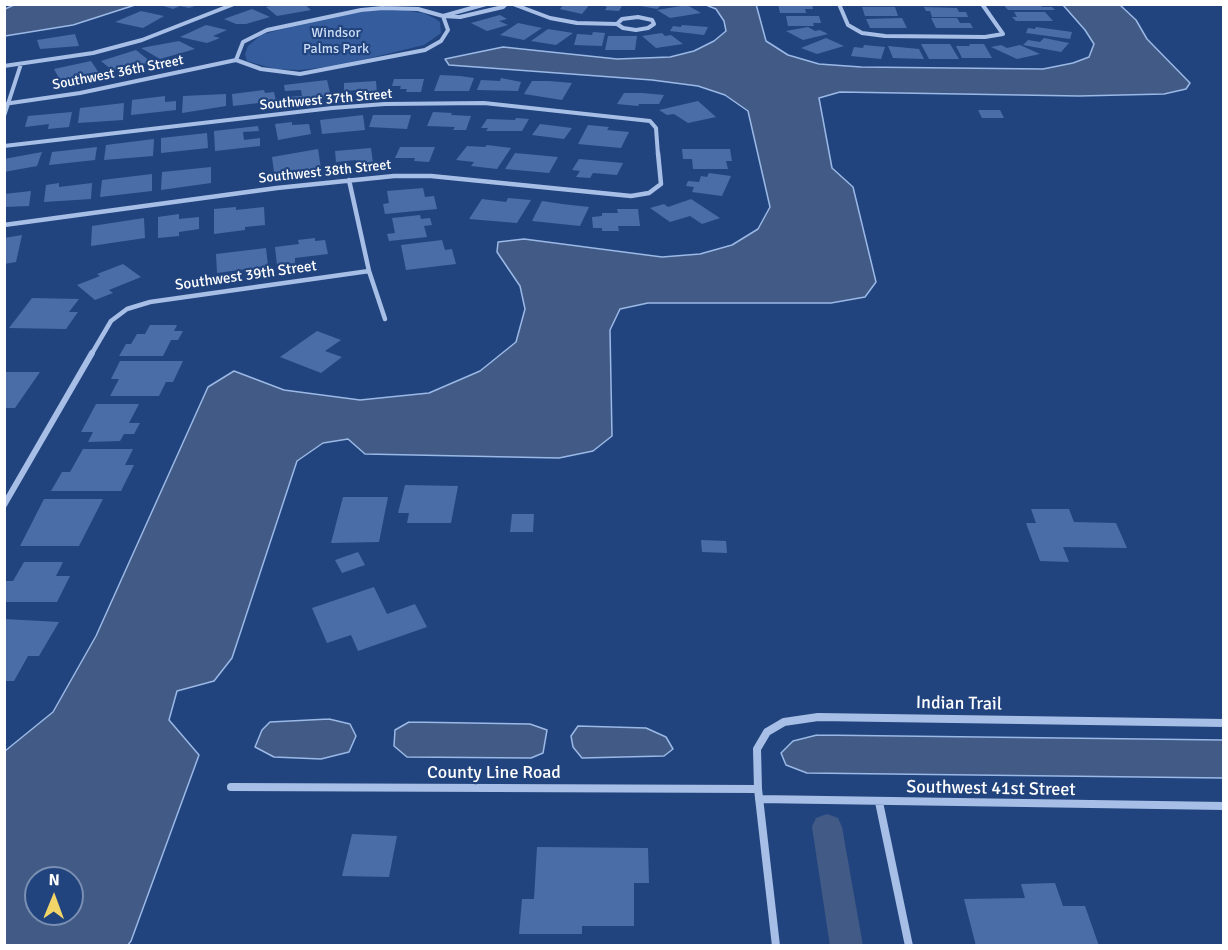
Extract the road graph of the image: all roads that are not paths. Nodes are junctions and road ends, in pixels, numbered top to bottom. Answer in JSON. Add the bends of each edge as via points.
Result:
{"nodes":[{"id":1,"x":234,"y":4,"type":"edge"},
{"id":2,"x":486,"y":4,"type":"edge"},
{"id":3,"x":506,"y":4,"type":"edge"},
{"id":4,"x":513,"y":4,"type":"edge"},
{"id":5,"x":839,"y":4,"type":"edge"},
{"id":6,"x":982,"y":4,"type":"edge"},
{"id":7,"x":443,"y":16,"type":"junction"},
{"id":8,"x":617,"y":24,"type":"junction"},
{"id":9,"x":236,"y":60,"type":"junction"},
{"id":10,"x":21,"y":64,"type":"junction"},
{"id":11,"x":4,"y":66,"type":"edge"},
{"id":12,"x":6,"y":104,"type":"edge"},
{"id":13,"x":4,"y":116,"type":"edge"},
{"id":14,"x":4,"y":146,"type":"edge"},
{"id":15,"x":349,"y":180,"type":"junction"},
{"id":16,"x":649,"y":193,"type":"joint"},
{"id":17,"x":4,"y":225,"type":"edge"},
{"id":18,"x":369,"y":270,"type":"junction"},
{"id":19,"x":385,"y":319,"type":"dead end"},
{"id":20,"x":4,"y":505,"type":"edge"},
{"id":21,"x":1224,"y":723,"type":"edge"},
{"id":22,"x":231,"y":787,"type":"dead end"},
{"id":23,"x":758,"y":789,"type":"junction"},
{"id":24,"x":759,"y":799,"type":"junction"},
{"id":25,"x":879,"y":802,"type":"junction"},
{"id":26,"x":1224,"y":806,"type":"edge"},
{"id":27,"x":776,"y":945,"type":"edge"},
{"id":28,"x":909,"y":945,"type":"edge"}],
"edges":[{"from":1,"to":10,"type":"street","via":[[142,40],[93,53]]},
{"from":2,"to":7,"type":"street"},
{"from":3,"to":7,"type":"street","via":[[460,16]]},
{"from":4,"to":8,"type":"street","via":[[549,18]]},
{"from":5,"to":6,"type":"street","via":[[848,25],[862,33],[985,37],[1003,34]]},
{"from":7,"to":9,"type":"street","via":[[418,9],[383,8],[314,20],[267,30],[243,42]]},
{"from":7,"to":9,"type":"street","via":[[448,30],[441,41],[425,50],[300,74],[261,69]]},
{"from":8,"to":8,"type":"street","via":[[636,30],[654,24],[648,18],[638,17],[622,18]]},
{"from":9,"to":12,"type":"street","name":"Southwest 36th Street","via":[[80,93]]},
{"from":10,"to":11,"type":"street"},
{"from":10,"to":12,"type":"street"},
{"from":12,"to":13,"type":"street"},
{"from":14,"to":16,"type":"street","name":"Southwest 37th Street","via":[[385,104],[484,103],[650,121],[656,128],[661,184]]},
{"from":15,"to":16,"type":"street","name":"Southwest 38th Street","via":[[431,176],[609,195]]},
{"from":15,"to":17,"type":"street","name":"Southwest 38th Street"},
{"from":15,"to":18,"type":"street"},
{"from":18,"to":19,"type":"street"},
{"from":18,"to":20,"type":"street","name":"Southwest 39th Street","via":[[150,302],[127,309],[111,321]]},
{"from":21,"to":23,"type":"street","name":"Indian Trail","via":[[818,717],[784,722],[767,732],[757,749]]},
{"from":22,"to":23,"type":"street","name":"County Line Road"},
{"from":23,"to":24,"type":"street","name":"Indian Trail"},
{"from":24,"to":25,"type":"street","name":"Southwest 41st Street"},
{"from":24,"to":27,"type":"street","name":"Indian Trail"},
{"from":25,"to":26,"type":"street","name":"Southwest 41st Street"},
{"from":25,"to":28,"type":"street"}]}
